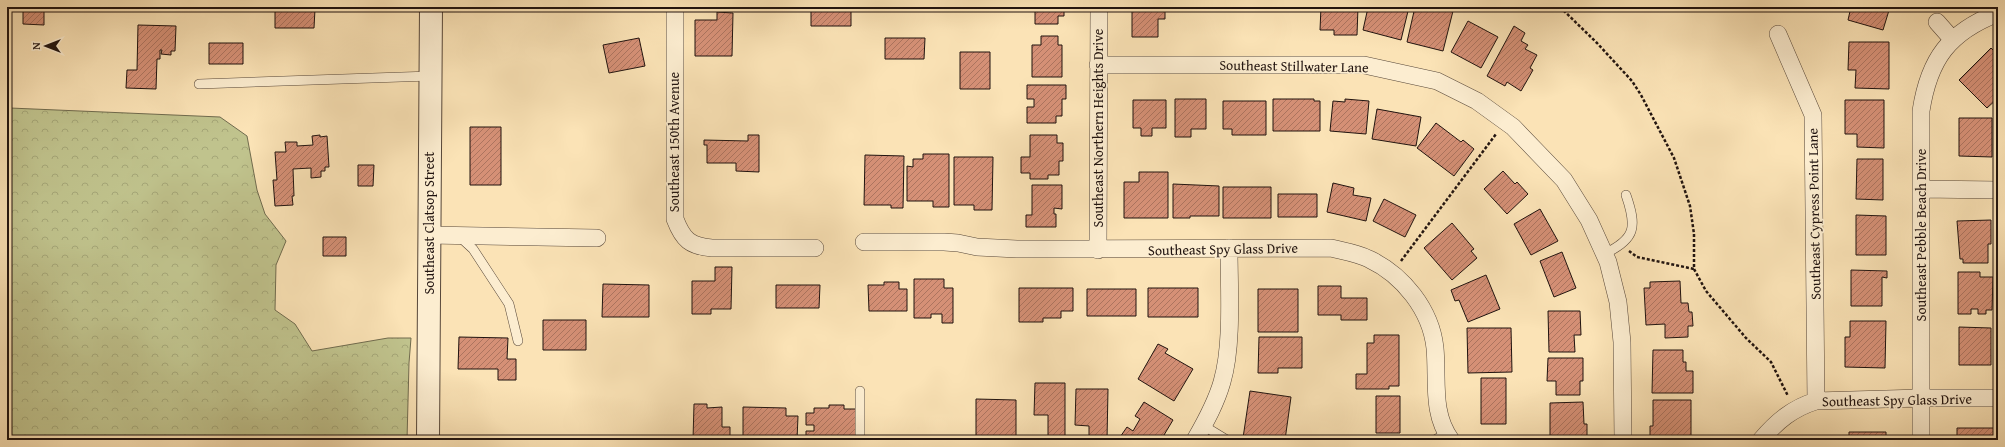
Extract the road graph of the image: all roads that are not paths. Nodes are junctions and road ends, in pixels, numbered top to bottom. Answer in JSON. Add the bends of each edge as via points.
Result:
{"nodes":[{"id":1,"x":431,"y":7,"type":"edge"},
{"id":2,"x":674,"y":7,"type":"edge"},
{"id":3,"x":1099,"y":7,"type":"edge"},
{"id":4,"x":1998,"y":13,"type":"edge"},
{"id":5,"x":1937,"y":22,"type":"dead end"},
{"id":6,"x":1778,"y":34,"type":"dead end"},
{"id":7,"x":1952,"y":38,"type":"junction"},
{"id":8,"x":1098,"y":65,"type":"junction"},
{"id":9,"x":431,"y":76,"type":"junction"},
{"id":10,"x":199,"y":84,"type":"dead end"},
{"id":11,"x":1921,"y":190,"type":"junction"},
{"id":12,"x":1998,"y":190,"type":"edge"},
{"id":13,"x":1626,"y":195,"type":"dead end"},
{"id":14,"x":429,"y":235,"type":"junction"},
{"id":15,"x":458,"y":235,"type":"junction"},
{"id":16,"x":597,"y":238,"type":"dead end"},
{"id":17,"x":864,"y":242,"type":"dead end"},
{"id":18,"x":815,"y":248,"type":"dead end"},
{"id":19,"x":1229,"y":248,"type":"junction"},
{"id":20,"x":1098,"y":250,"type":"junction"},
{"id":21,"x":1604,"y":254,"type":"junction"},
{"id":22,"x":518,"y":341,"type":"dead end"},
{"id":23,"x":860,"y":391,"type":"dead end"},
{"id":24,"x":1921,"y":398,"type":"junction"},
{"id":25,"x":1998,"y":398,"type":"edge"},
{"id":26,"x":1816,"y":401,"type":"junction"},
{"id":27,"x":1199,"y":433,"type":"edge"},
{"id":28,"x":1444,"y":438,"type":"edge"},
{"id":29,"x":428,"y":440,"type":"edge"},
{"id":30,"x":860,"y":440,"type":"edge"},
{"id":31,"x":1227,"y":440,"type":"edge"},
{"id":32,"x":1623,"y":440,"type":"edge"},
{"id":33,"x":1761,"y":440,"type":"edge"},
{"id":34,"x":1921,"y":440,"type":"edge"}],
"edges":[{"from":1,"to":9,"type":"street","name":"Southeast Clatsop Street"},
{"from":2,"to":18,"type":"street","name":"Southeast 150th Avenue","via":[[675,219],[681,235],[699,247]]},
{"from":3,"to":8,"type":"street","name":"Southeast Northern Heights Drive"},
{"from":4,"to":7,"type":"street","name":"Southeast Pebble Beach Drive","via":[[1968,26]]},
{"from":5,"to":7,"type":"street"},
{"from":6,"to":26,"type":"street","name":"Southeast Cypress Point Lane","via":[[1813,115]]},
{"from":7,"to":11,"type":"street","name":"Southeast Pebble Beach Drive","via":[[1934,65],[1924,88],[1921,111]]},
{"from":8,"to":20,"type":"street","name":"Southeast Northern Heights Drive"},
{"from":8,"to":21,"type":"street","name":"Southeast Stillwater Lane","via":[[1364,65],[1437,81],[1477,101],[1513,127],[1564,180],[1589,220]]},
{"from":9,"to":10,"type":"lane"},
{"from":9,"to":14,"type":"street","name":"Southeast Clatsop Street"},
{"from":11,"to":12,"type":"street"},
{"from":11,"to":24,"type":"street","name":"Southeast Pebble Beach Drive"},
{"from":13,"to":21,"type":"lane","via":[[1633,214],[1634,226],[1622,244]]},
{"from":14,"to":15,"type":"street"},
{"from":14,"to":29,"type":"street","name":"Southeast Clatsop Street"},
{"from":15,"to":16,"type":"street"},
{"from":15,"to":22,"type":"lane","via":[[473,249],[509,304]]},
{"from":17,"to":20,"type":"street","name":"Southeast Spy Glass Drive","via":[[944,242],[996,249]]},
{"from":19,"to":20,"type":"street","name":"Southeast Spy Glass Drive"},
{"from":19,"to":27,"type":"street","via":[[1229,319],[1223,381]]},
{"from":19,"to":28,"type":"street","name":"Southeast Spy Glass Drive","via":[[1330,248],[1368,258],[1392,273],[1415,297],[1432,331],[1437,410]]},
{"from":21,"to":32,"type":"street","name":"Southeast Stillwater Lane","via":[[1618,302],[1622,342]]},
{"from":23,"to":30,"type":"lane"},
{"from":24,"to":25,"type":"street","name":"Southeast Spy Glass Drive"},
{"from":24,"to":26,"type":"street","name":"Southeast Spy Glass Drive"},
{"from":24,"to":34,"type":"street","name":"Southeast Pebble Beach Drive"},
{"from":26,"to":33,"type":"street","name":"Southeast Spy Glass Drive","via":[[1795,409],[1771,428]]},
{"from":27,"to":31,"type":"lane"}]}
